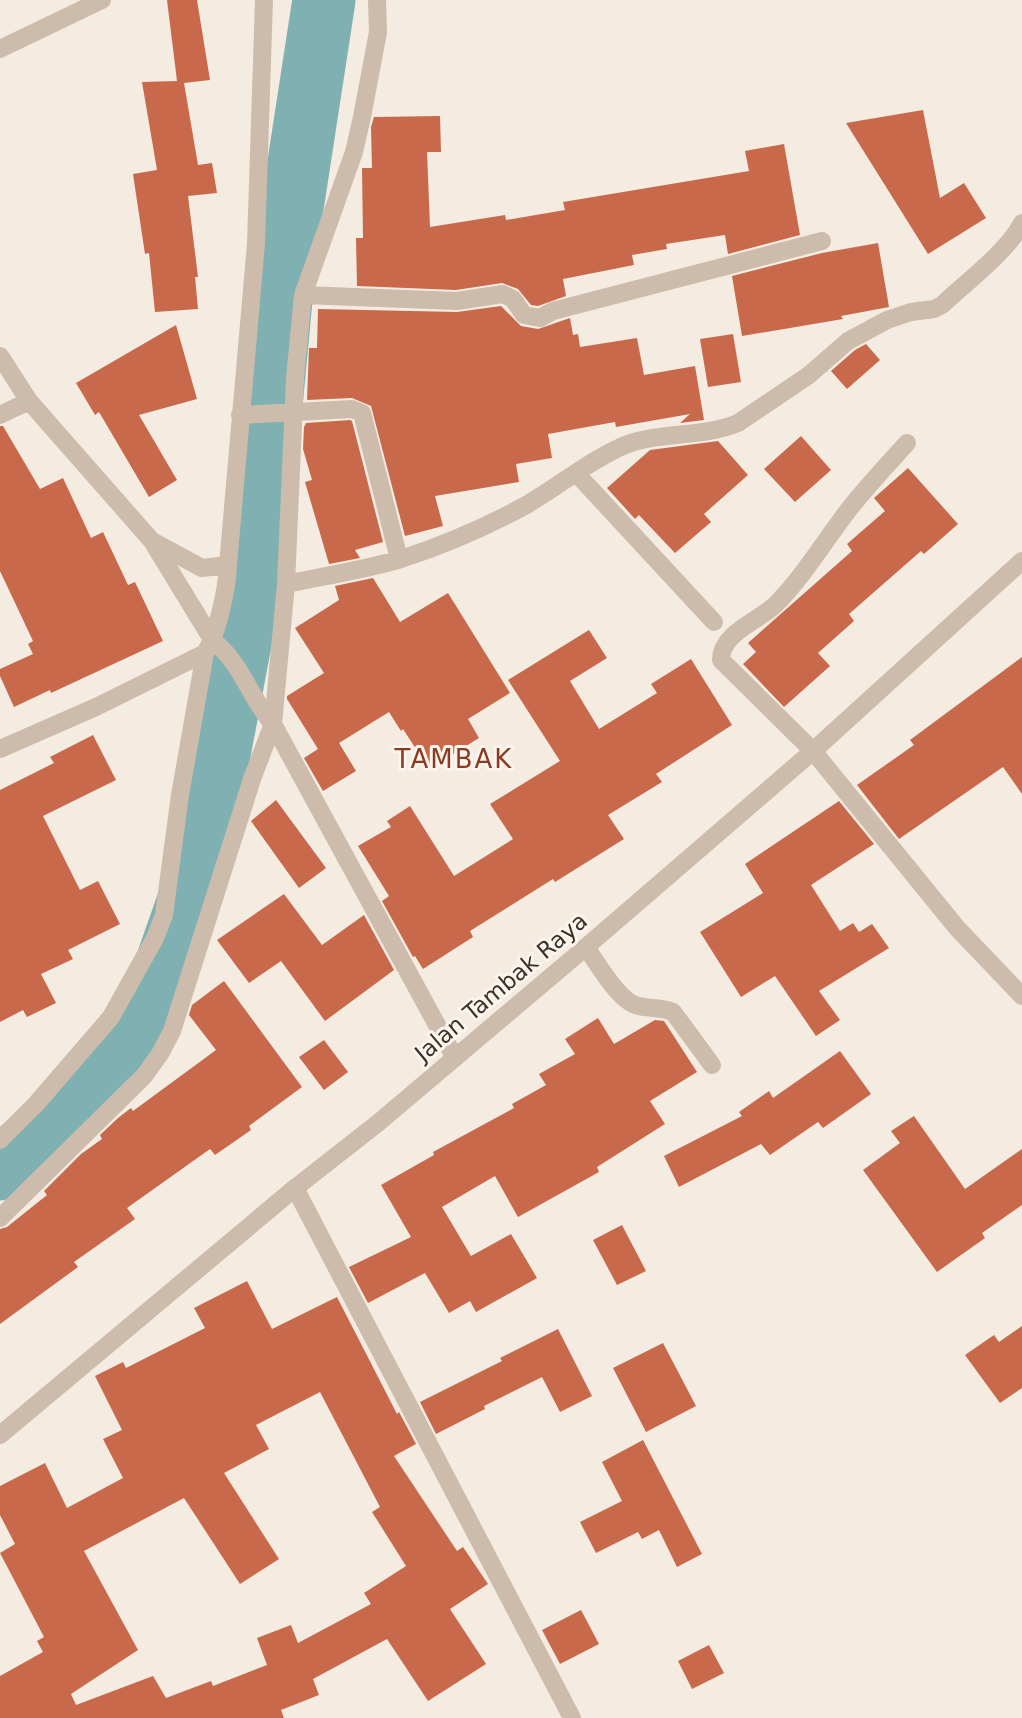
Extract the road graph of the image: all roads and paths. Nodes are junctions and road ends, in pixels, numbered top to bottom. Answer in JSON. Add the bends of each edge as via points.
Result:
{"nodes":[{"id":1,"x":102,"y":0,"type":"edge"},
{"id":2,"x":264,"y":0,"type":"edge"},
{"id":3,"x":377,"y":0,"type":"edge"},
{"id":4,"x":0,"y":49,"type":"edge"},
{"id":5,"x":1022,"y":223,"type":"edge"},
{"id":6,"x":822,"y":241,"type":"dead end"},
{"id":7,"x":303,"y":295,"type":"junction"},
{"id":8,"x":0,"y":356,"type":"edge"},
{"id":9,"x":29,"y":401,"type":"junction"},
{"id":10,"x":290,"y":412,"type":"junction"},
{"id":11,"x":0,"y":415,"type":"edge"},
{"id":12,"x":245,"y":415,"type":"junction"},
{"id":13,"x":907,"y":443,"type":"dead end"},
{"id":14,"x":576,"y":473,"type":"junction"},
{"id":15,"x":152,"y":541,"type":"junction"},
{"id":16,"x":399,"y":559,"type":"junction"},
{"id":17,"x":1022,"y":561,"type":"edge"},
{"id":18,"x":228,"y":565,"type":"junction"},
{"id":19,"x":286,"y":584,"type":"junction"},
{"id":20,"x":714,"y":622,"type":"dead end"},
{"id":21,"x":209,"y":647,"type":"junction"},
{"id":22,"x":268,"y":718,"type":"junction"},
{"id":23,"x":0,"y":749,"type":"edge"},
{"id":24,"x":813,"y":751,"type":"junction"},
{"id":25,"x":586,"y":947,"type":"junction"},
{"id":26,"x":1022,"y":996,"type":"edge"},
{"id":27,"x":455,"y":1058,"type":"junction"},
{"id":28,"x":712,"y":1065,"type":"dead end"},
{"id":29,"x":0,"y":1140,"type":"edge"},
{"id":30,"x":295,"y":1188,"type":"junction"},
{"id":31,"x":0,"y":1218,"type":"edge"},
{"id":32,"x":0,"y":1435,"type":"edge"},
{"id":33,"x":572,"y":1718,"type":"edge"}],
"edges":[{"from":1,"to":4,"type":"street"},
{"from":2,"to":12,"type":"street"},
{"from":3,"to":7,"type":"street","via":[[378,32],[354,152]]},
{"from":5,"to":14,"type":"street","via":[[942,305],[887,320],[848,341],[809,375],[738,424],[625,445]]},
{"from":6,"to":7,"type":"street","via":[[540,318],[524,315],[513,299],[503,294],[457,301]]},
{"from":7,"to":10,"type":"street"},
{"from":8,"to":9,"type":"street"},
{"from":9,"to":11,"type":"street"},
{"from":9,"to":15,"type":"street"},
{"from":10,"to":12,"type":"street"},
{"from":10,"to":16,"type":"street","via":[[352,409],[362,413]]},
{"from":10,"to":19,"type":"street"},
{"from":12,"to":18,"type":"street"},
{"from":13,"to":24,"type":"street","via":[[850,508],[800,577],[773,607],[726,641],[721,651],[721,660]]},
{"from":14,"to":16,"type":"street","via":[[515,510]]},
{"from":14,"to":20,"type":"street"},
{"from":15,"to":18,"type":"street","via":[[202,568]]},
{"from":15,"to":21,"type":"street"},
{"from":16,"to":19,"type":"street"},
{"from":17,"to":24,"type":"street","name":"Jalan Tambak Raya"},
{"from":18,"to":21,"type":"street","via":[[227,589]]},
{"from":19,"to":22,"type":"street"},
{"from":21,"to":22,"type":"street","via":[[228,652]]},
{"from":21,"to":23,"type":"street","via":[[96,707]]},
{"from":21,"to":29,"type":"street","via":[[180,795],[164,915],[155,938],[111,1017]]},
{"from":22,"to":27,"type":"street"},
{"from":22,"to":31,"type":"street","via":[[173,1031],[144,1076]]},
{"from":24,"to":25,"type":"street","name":"Jalan Tambak Raya"},
{"from":24,"to":26,"type":"street","via":[[957,928]]},
{"from":25,"to":27,"type":"street","name":"Jalan Tambak Raya"},
{"from":25,"to":28,"type":"street","via":[[631,1003],[673,1012]]},
{"from":27,"to":30,"type":"street","name":"Jalan Tambak Raya"},
{"from":30,"to":32,"type":"street","name":"Jalan Tambak Raya"},
{"from":30,"to":33,"type":"street"}]}
